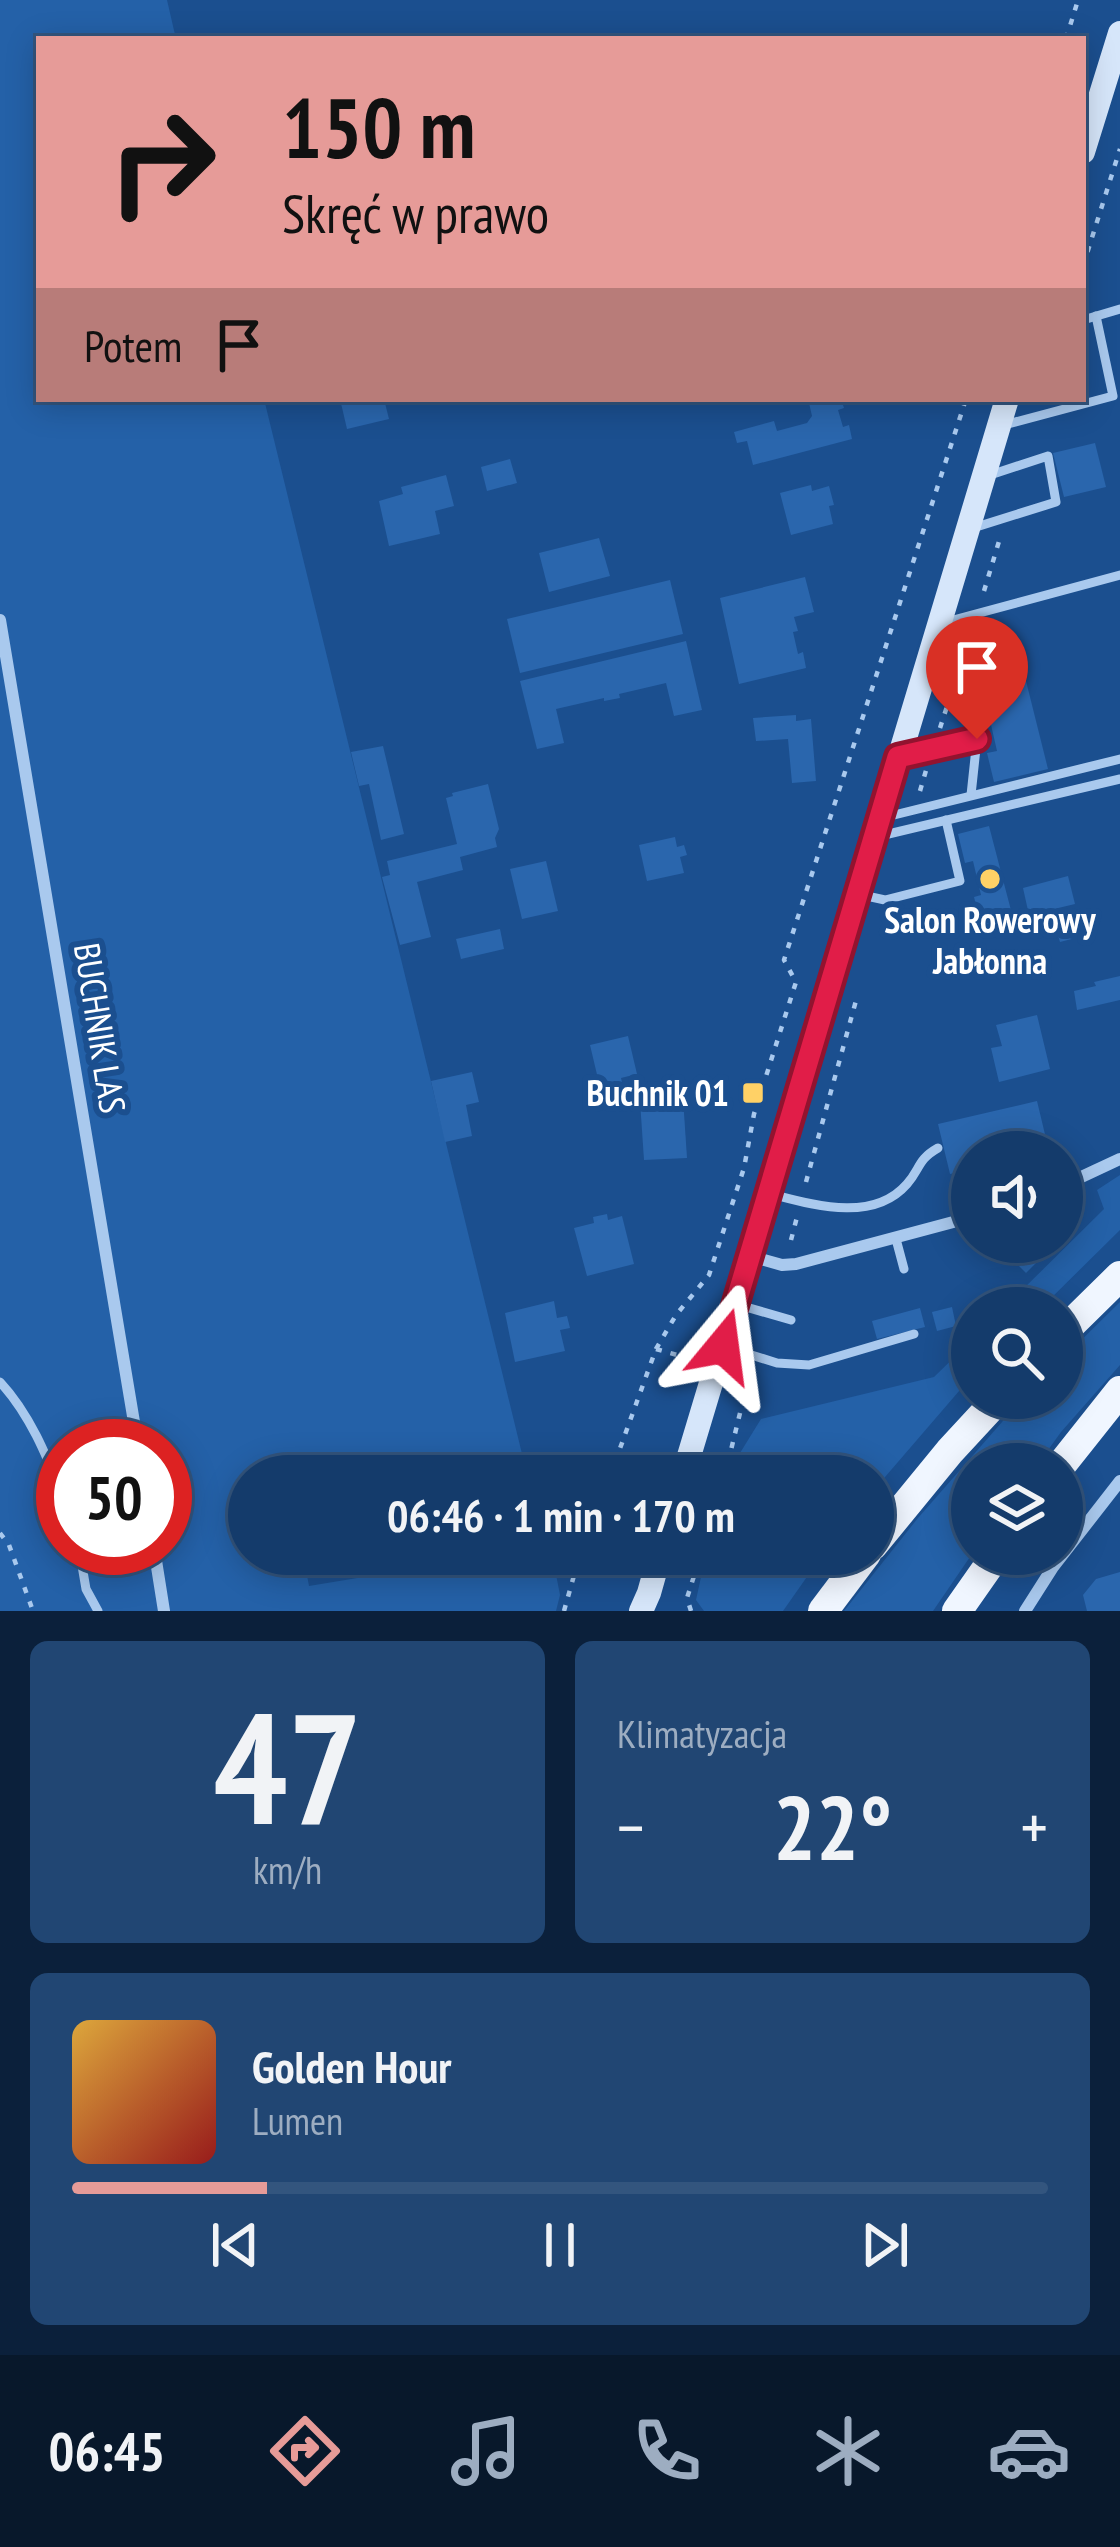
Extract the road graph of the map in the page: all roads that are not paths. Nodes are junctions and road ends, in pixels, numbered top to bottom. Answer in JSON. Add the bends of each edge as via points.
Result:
{"nodes":[{"id":1,"x":1120,"y":33,"type":"edge"},
{"id":2,"x":1086,"y":142,"type":"edge"},
{"id":3,"x":1120,"y":310,"type":"edge"},
{"id":4,"x":1096,"y":316,"type":"junction"},
{"id":5,"x":1086,"y":319,"type":"edge"},
{"id":6,"x":1006,"y":402,"type":"edge"},
{"id":7,"x":999,"y":427,"type":"junction"},
{"id":8,"x":983,"y":478,"type":"junction"},
{"id":9,"x":968,"y":530,"type":"junction"},
{"id":10,"x":1120,"y":575,"type":"edge"},
{"id":11,"x":0,"y":620,"type":"edge"},
{"id":12,"x":940,"y":624,"type":"junction"},
{"id":13,"x":983,"y":682,"type":"dead end"},
{"id":14,"x":977,"y":739,"type":"junction"},
{"id":15,"x":898,"y":757,"type":"junction"},
{"id":16,"x":1120,"y":759,"type":"edge"},
{"id":17,"x":1120,"y":779,"type":"edge"},
{"id":18,"x":971,"y":795,"type":"junction"},
{"id":19,"x":946,"y":820,"type":"junction"},
{"id":20,"x":878,"y":828,"type":"junction"},
{"id":21,"x":857,"y":894,"type":"junction"},
{"id":22,"x":938,"y":1148,"type":"dead end"},
{"id":23,"x":1120,"y":1159,"type":"edge"},
{"id":24,"x":1083,"y":1176,"type":"edge"},
{"id":25,"x":768,"y":1193,"type":"junction"},
{"id":26,"x":951,"y":1223,"type":"edge"},
{"id":27,"x":896,"y":1239,"type":"junction"},
{"id":28,"x":750,"y":1256,"type":"junction"},
{"id":29,"x":904,"y":1269,"type":"dead end"},
{"id":30,"x":1120,"y":1276,"type":"edge"},
{"id":31,"x":735,"y":1304,"type":"junction"},
{"id":32,"x":1083,"y":1312,"type":"edge"},
{"id":33,"x":791,"y":1320,"type":"dead end"},
{"id":34,"x":914,"y":1334,"type":"dead end"},
{"id":35,"x":723,"y":1346,"type":"junction"},
{"id":36,"x":0,"y":1382,"type":"edge"},
{"id":37,"x":1120,"y":1391,"type":"edge"},
{"id":38,"x":133,"y":1419,"type":"edge"},
{"id":39,"x":980,"y":1419,"type":"edge"},
{"id":40,"x":36,"y":1437,"type":"edge"},
{"id":41,"x":1079,"y":1443,"type":"edge"},
{"id":42,"x":689,"y":1455,"type":"edge"},
{"id":43,"x":1120,"y":1481,"type":"edge"},
{"id":44,"x":894,"y":1519,"type":"edge"},
{"id":45,"x":84,"y":1575,"type":"edge"},
{"id":46,"x":158,"y":1575,"type":"edge"},
{"id":47,"x":655,"y":1575,"type":"edge"},
{"id":48,"x":850,"y":1575,"type":"edge"},
{"id":49,"x":982,"y":1575,"type":"edge"},
{"id":50,"x":646,"y":1605,"type":"edge"},
{"id":51,"x":98,"y":1611,"type":"edge"},
{"id":52,"x":164,"y":1611,"type":"edge"},
{"id":53,"x":823,"y":1611,"type":"edge"},
{"id":54,"x":957,"y":1611,"type":"edge"},
{"id":55,"x":1024,"y":1611,"type":"edge"}],
"edges":[{"from":1,"to":2,"type":"main road"},
{"from":3,"to":4,"type":"lane"},
{"from":4,"to":5,"type":"lane"},
{"from":4,"to":7,"type":"lane","via":[[1113,396]]},
{"from":6,"to":7,"type":"main road"},
{"from":7,"to":8,"type":"main road"},
{"from":8,"to":9,"type":"main road"},
{"from":8,"to":9,"type":"lane","via":[[1048,456],[1056,502]]},
{"from":9,"to":12,"type":"main road"},
{"from":10,"to":12,"type":"lane"},
{"from":11,"to":38,"type":"street","name":"BUCHNIK LAS"},
{"from":12,"to":15,"type":"main road"},
{"from":13,"to":14,"type":"lane"},
{"from":14,"to":15,"type":"lane"},
{"from":14,"to":18,"type":"lane"},
{"from":15,"to":20,"type":"main road"},
{"from":16,"to":18,"type":"lane"},
{"from":17,"to":19,"type":"lane"},
{"from":18,"to":20,"type":"lane"},
{"from":19,"to":20,"type":"lane"},
{"from":19,"to":21,"type":"lane","via":[[960,881],[885,901]]},
{"from":20,"to":21,"type":"main road"},
{"from":21,"to":25,"type":"main road"},
{"from":22,"to":25,"type":"lane","via":[[879,1202],[833,1209]]},
{"from":23,"to":24,"type":"street"},
{"from":25,"to":28,"type":"main road"},
{"from":26,"to":27,"type":"street"},
{"from":27,"to":28,"type":"street","via":[[796,1264]]},
{"from":27,"to":29,"type":"lane"},
{"from":28,"to":31,"type":"main road"},
{"from":30,"to":32,"type":"main road"},
{"from":31,"to":33,"type":"lane"},
{"from":31,"to":35,"type":"main road"},
{"from":34,"to":35,"type":"lane","via":[[809,1365]]},
{"from":35,"to":42,"type":"main road"},
{"from":36,"to":40,"type":"lane"},
{"from":37,"to":41,"type":"main road"},
{"from":39,"to":44,"type":"main road"},
{"from":43,"to":55,"type":"street"},
{"from":45,"to":51,"type":"lane"},
{"from":46,"to":52,"type":"street"},
{"from":47,"to":50,"type":"main road"},
{"from":48,"to":53,"type":"main road"},
{"from":49,"to":54,"type":"main road"}]}
